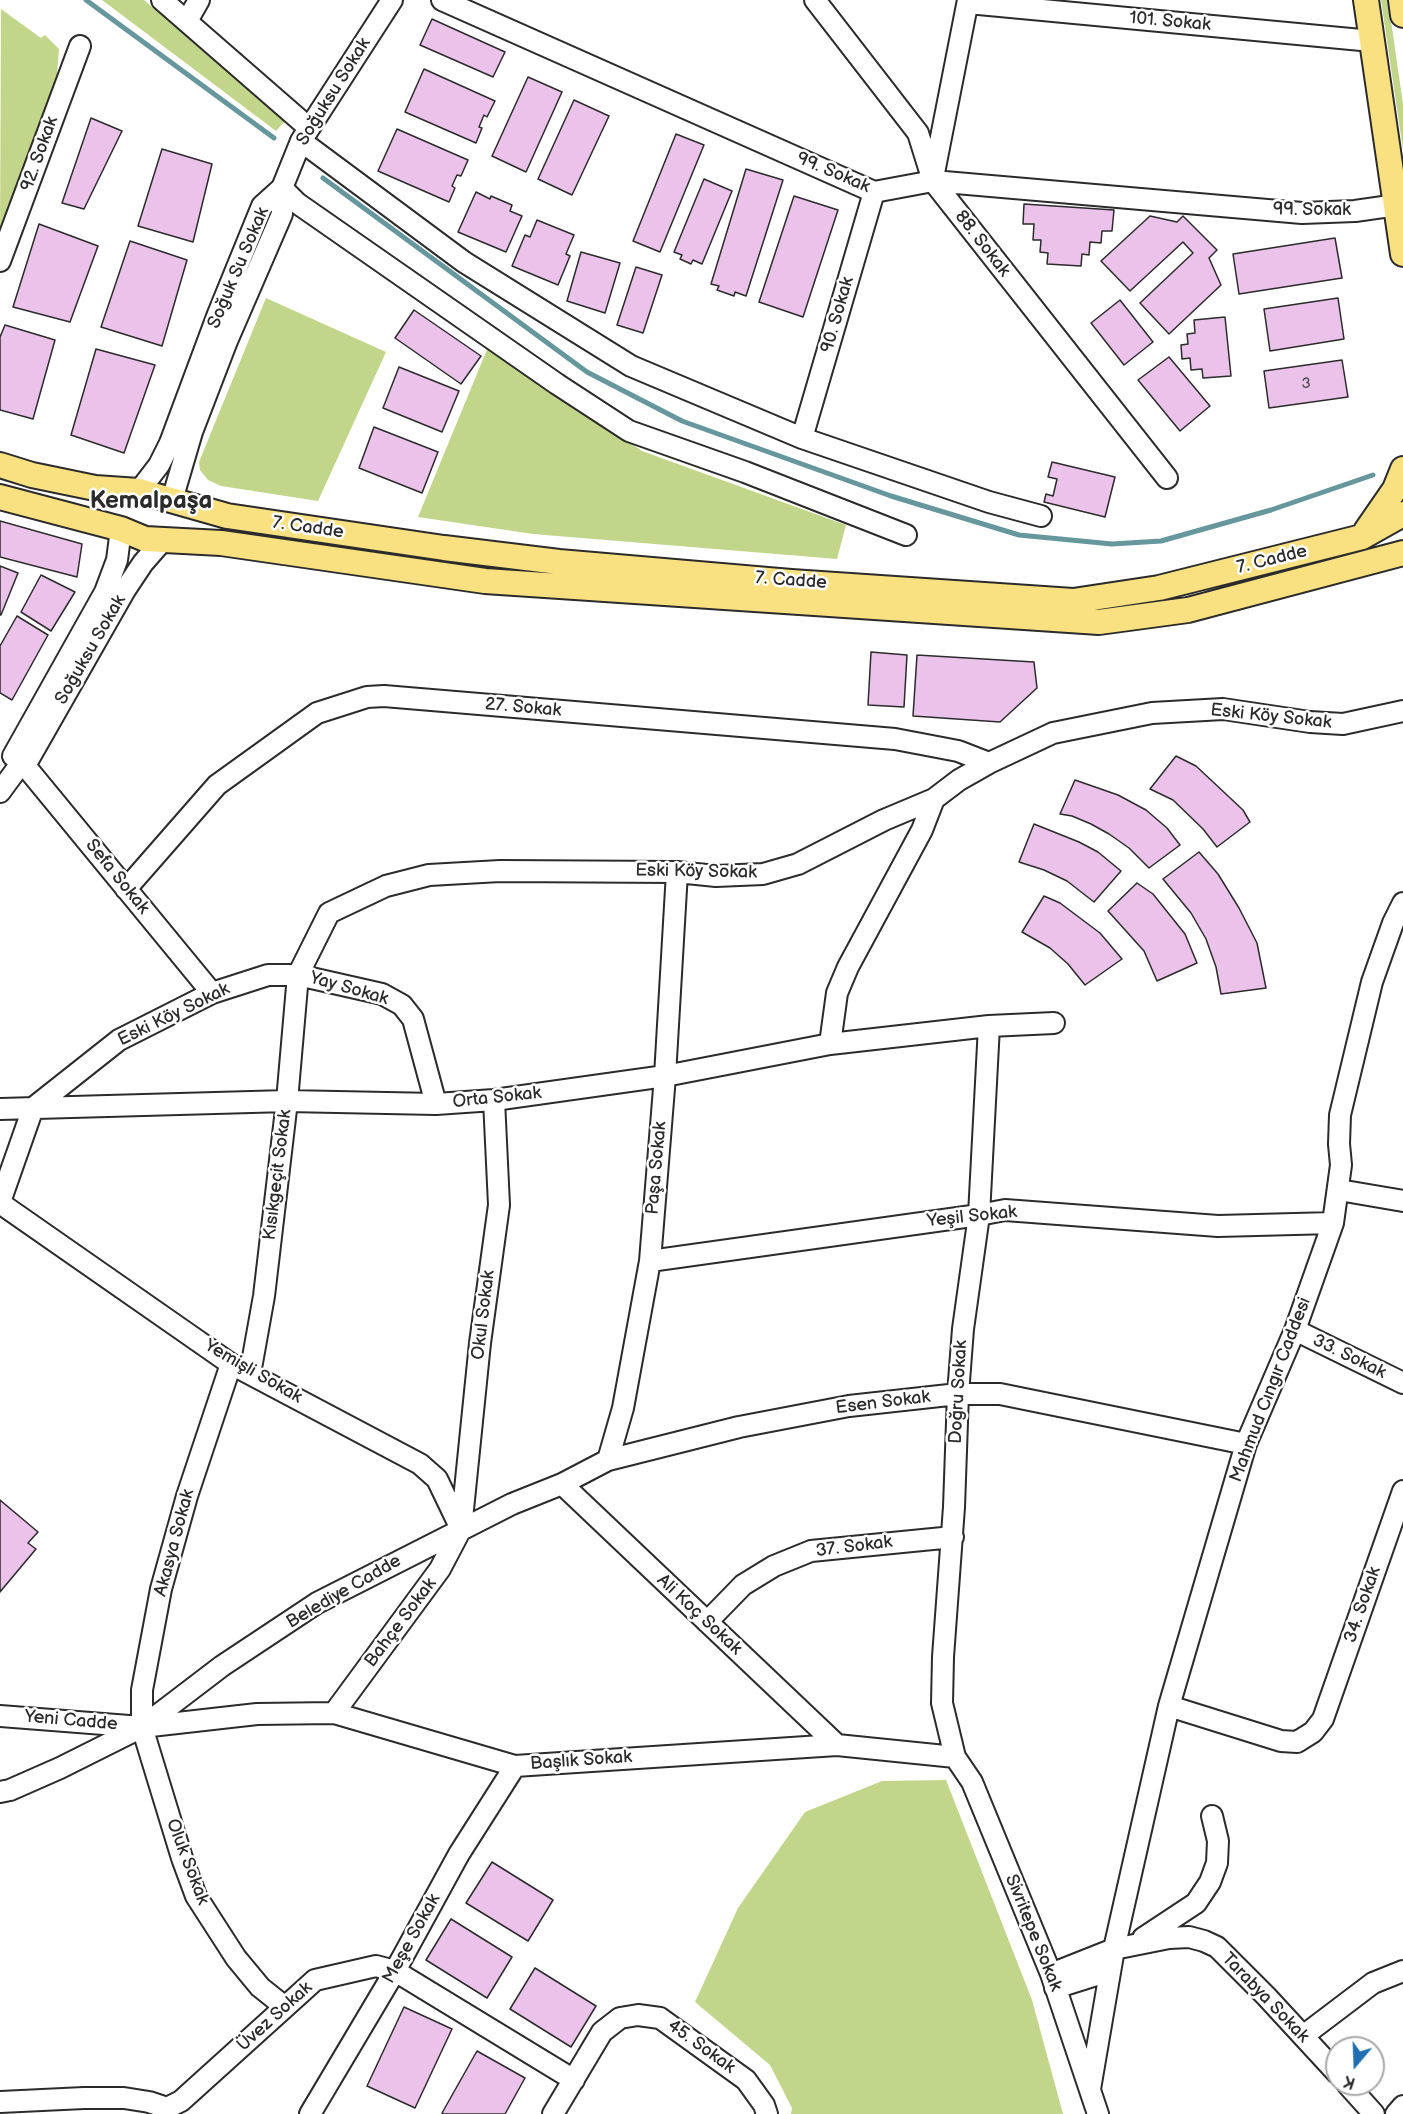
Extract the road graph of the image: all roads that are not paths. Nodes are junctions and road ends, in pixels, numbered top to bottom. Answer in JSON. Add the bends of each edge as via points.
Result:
{"nodes":[{"id":1,"x":162,"y":0,"type":"edge"},
{"id":2,"x":199,"y":0,"type":"edge"},
{"id":3,"x":392,"y":0,"type":"edge"},
{"id":4,"x":442,"y":0,"type":"edge"},
{"id":5,"x":815,"y":0,"type":"edge"},
{"id":6,"x":1366,"y":0,"type":"edge"},
{"id":7,"x":1401,"y":0,"type":"edge"},
{"id":8,"x":968,"y":1,"type":"edge"},
{"id":9,"x":1403,"y":15,"type":"edge"},
{"id":10,"x":188,"y":21,"type":"junction"},
{"id":11,"x":1372,"y":41,"type":"junction"},
{"id":12,"x":80,"y":46,"type":"dead end"},
{"id":13,"x":305,"y":134,"type":"junction"},
{"id":14,"x":933,"y":181,"type":"junction"},
{"id":15,"x":282,"y":188,"type":"junction"},
{"id":16,"x":874,"y":192,"type":"junction"},
{"id":17,"x":1398,"y":206,"type":"junction"},
{"id":18,"x":1403,"y":254,"type":"edge"},
{"id":19,"x":0,"y":261,"type":"edge"},
{"id":20,"x":802,"y":438,"type":"junction"},
{"id":21,"x":0,"y":465,"type":"edge"},
{"id":22,"x":1403,"y":469,"type":"edge"},
{"id":23,"x":1167,"y":478,"type":"dead end"},
{"id":24,"x":140,"y":491,"type":"junction"},
{"id":25,"x":0,"y":497,"type":"edge"},
{"id":26,"x":172,"y":500,"type":"junction"},
{"id":27,"x":1403,"y":514,"type":"edge"},
{"id":28,"x":1041,"y":516,"type":"dead end"},
{"id":29,"x":121,"y":529,"type":"junction"},
{"id":30,"x":906,"y":535,"type":"dead end"},
{"id":31,"x":1362,"y":537,"type":"junction"},
{"id":32,"x":164,"y":540,"type":"junction"},
{"id":33,"x":1403,"y":553,"type":"edge"},
{"id":34,"x":1403,"y":711,"type":"edge"},
{"id":35,"x":22,"y":762,"type":"junction"},
{"id":36,"x":989,"y":763,"type":"junction"},
{"id":37,"x":0,"y":792,"type":"edge"},
{"id":38,"x":934,"y":799,"type":"junction"},
{"id":39,"x":677,"y":872,"type":"junction"},
{"id":40,"x":126,"y":889,"type":"junction"},
{"id":41,"x":1403,"y":903,"type":"edge"},
{"id":42,"x":298,"y":975,"type":"junction"},
{"id":43,"x":212,"y":993,"type":"junction"},
{"id":44,"x":1054,"y":1023,"type":"dead end"},
{"id":45,"x":989,"y":1026,"type":"junction"},
{"id":46,"x":830,"y":1044,"type":"junction"},
{"id":47,"x":665,"y":1076,"type":"junction"},
{"id":48,"x":494,"y":1100,"type":"junction"},
{"id":49,"x":287,"y":1101,"type":"junction"},
{"id":50,"x":436,"y":1104,"type":"junction"},
{"id":51,"x":33,"y":1108,"type":"junction"},
{"id":52,"x":0,"y":1109,"type":"edge"},
{"id":53,"x":1339,"y":1191,"type":"junction"},
{"id":54,"x":1403,"y":1201,"type":"edge"},
{"id":55,"x":0,"y":1203,"type":"edge"},
{"id":56,"x":979,"y":1215,"type":"junction"},
{"id":57,"x":1333,"y":1223,"type":"junction"},
{"id":58,"x":650,"y":1261,"type":"junction"},
{"id":59,"x":1295,"y":1330,"type":"junction"},
{"id":60,"x":231,"y":1364,"type":"junction"},
{"id":61,"x":250,"y":1374,"type":"junction"},
{"id":62,"x":1403,"y":1383,"type":"edge"},
{"id":63,"x":958,"y":1394,"type":"junction"},
{"id":64,"x":1246,"y":1444,"type":"junction"},
{"id":65,"x":608,"y":1460,"type":"junction"},
{"id":66,"x":562,"y":1484,"type":"junction"},
{"id":67,"x":1403,"y":1491,"type":"edge"},
{"id":68,"x":461,"y":1529,"type":"junction"},
{"id":69,"x":953,"y":1537,"type":"junction"},
{"id":70,"x":707,"y":1622,"type":"junction"},
{"id":71,"x":1169,"y":1706,"type":"junction"},
{"id":72,"x":334,"y":1713,"type":"junction"},
{"id":73,"x":0,"y":1716,"type":"edge"},
{"id":74,"x":142,"y":1727,"type":"junction"},
{"id":75,"x":837,"y":1745,"type":"junction"},
{"id":76,"x":955,"y":1757,"type":"junction"},
{"id":77,"x":515,"y":1766,"type":"junction"},
{"id":78,"x":0,"y":1792,"type":"edge"},
{"id":79,"x":1212,"y":1816,"type":"dead end"},
{"id":80,"x":1122,"y":1947,"type":"junction"},
{"id":81,"x":395,"y":1971,"type":"junction"},
{"id":82,"x":1109,"y":1971,"type":"junction"},
{"id":83,"x":1403,"y":1971,"type":"edge"},
{"id":84,"x":1053,"y":1981,"type":"junction"},
{"id":85,"x":285,"y":2007,"type":"junction"},
{"id":86,"x":1303,"y":2036,"type":"junction"},
{"id":87,"x":1325,"y":2060,"type":"edge"},
{"id":88,"x":574,"y":2080,"type":"junction"},
{"id":89,"x":1090,"y":2089,"type":"junction"},
{"id":90,"x":1358,"y":2096,"type":"edge"},
{"id":91,"x":0,"y":2102,"type":"edge"},
{"id":92,"x":1403,"y":2106,"type":"edge"},
{"id":93,"x":310,"y":2114,"type":"edge"},
{"id":94,"x":553,"y":2114,"type":"edge"},
{"id":95,"x":766,"y":2114,"type":"edge"},
{"id":96,"x":1098,"y":2114,"type":"edge"},
{"id":97,"x":1374,"y":2114,"type":"edge"},
{"id":98,"x":1396,"y":2114,"type":"edge"}],
"edges":[{"from":1,"to":10,"type":"street"},
{"from":2,"to":10,"type":"street"},
{"from":3,"to":13,"type":"street","name":"Soğuksu Sokak"},
{"from":4,"to":16,"type":"street","name":"99. Sokak"},
{"from":5,"to":14,"type":"street","name":"88. Sokak","via":[[918,132]]},
{"from":6,"to":11,"type":"main road"},
{"from":7,"to":9,"type":"main road"},
{"from":8,"to":11,"type":"street","name":"101. Sokak"},
{"from":8,"to":14,"type":"street"},
{"from":10,"to":13,"type":"street"},
{"from":11,"to":17,"type":"main road"},
{"from":12,"to":19,"type":"street","name":"92. Sokak"},
{"from":13,"to":15,"type":"street","name":"Soğuksu Sokak"},
{"from":13,"to":20,"type":"street","via":[[465,262],[631,366]]},
{"from":14,"to":16,"type":"street","name":"99. Sokak"},
{"from":14,"to":17,"type":"street","name":"99. Sokak","via":[[1302,213]]},
{"from":14,"to":23,"type":"street","name":"88. Sokak"},
{"from":15,"to":24,"type":"street","name":"Soğuk Su Sokak","via":[[262,206],[170,443]]},
{"from":15,"to":26,"type":"street","name":"Soğuk Su Sokak","via":[[282,214],[192,432]]},
{"from":15,"to":30,"type":"street","via":[[297,203],[629,431]]},
{"from":16,"to":20,"type":"street","name":"90. Sokak"},
{"from":17,"to":18,"type":"main road"},
{"from":20,"to":28,"type":"street"},
{"from":21,"to":24,"type":"main road","via":[[95,488]]},
{"from":22,"to":31,"type":"main road","via":[[1395,489]]},
{"from":24,"to":26,"type":"main road"},
{"from":24,"to":29,"type":"main road","via":[[131,501]]},
{"from":25,"to":29,"type":"main road"},
{"from":26,"to":31,"type":"main road","name":"7. Cadde","via":[[226,516],[559,562],[1073,601],[1159,588]]},
{"from":26,"to":32,"type":"main road"},
{"from":27,"to":31,"type":"main road","name":"7. Cadde"},
{"from":29,"to":32,"type":"main road","via":[[145,539]]},
{"from":29,"to":35,"type":"street","name":"Soğuksu Sokak","via":[[117,560],[105,592],[13,756]]},
{"from":32,"to":33,"type":"main road","name":"7. Cadde","via":[[221,543],[485,580],[1099,622],[1188,610]]},
{"from":32,"to":35,"type":"street","name":"Soğuksu Sokak","via":[[125,590],[27,762]]},
{"from":34,"to":36,"type":"street","name":"Eski Köy Sokak","via":[[1343,724],[1223,709],[1152,713],[1053,733]]},
{"from":35,"to":37,"type":"street","name":"Soğuksu Sokak"},
{"from":35,"to":40,"type":"street","name":"Sefa Sokak"},
{"from":36,"to":38,"type":"street","name":"Eski Köy Sokak"},
{"from":36,"to":40,"type":"street","name":"27. Sokak","via":[[958,751],[895,739],[384,696],[367,698],[316,713],[217,785]]},
{"from":38,"to":39,"type":"street","name":"Eski Köy Sokak","via":[[798,864],[763,874],[716,876]]},
{"from":38,"to":46,"type":"street","via":[[922,830],[848,967],[837,993]]},
{"from":39,"to":42,"type":"street","name":"Eski Köy Sokak","via":[[500,871],[429,875],[386,886],[329,914]]},
{"from":39,"to":47,"type":"street","name":"Paşa Sokak"},
{"from":40,"to":43,"type":"street","name":"Sefa Sokak"},
{"from":41,"to":53,"type":"street","name":"Mahmud Cıngır Caddesi","via":[[1372,982],[1344,1092]]},
{"from":42,"to":43,"type":"street","name":"Eski Köy Sokak","via":[[268,975]]},
{"from":42,"to":49,"type":"street","name":"Kısıkgeçit Sokak"},
{"from":42,"to":50,"type":"street","name":"Yay Sokak","via":[[382,994],[402,1005],[413,1019]]},
{"from":43,"to":51,"type":"street","name":"Eski Köy Sokak","via":[[119,1040]]},
{"from":44,"to":45,"type":"street","name":"Orta Sokak"},
{"from":45,"to":46,"type":"street","name":"Orta Sokak"},
{"from":45,"to":56,"type":"street","name":"Doğru Sokak"},
{"from":46,"to":47,"type":"street","name":"Orta Sokak"},
{"from":47,"to":48,"type":"street","name":"Orta Sokak"},
{"from":47,"to":58,"type":"street","name":"Paşa Sokak"},
{"from":48,"to":50,"type":"street","name":"Orta Sokak"},
{"from":48,"to":68,"type":"street","name":"Okul Sokak","via":[[499,1205]]},
{"from":49,"to":50,"type":"street","name":"Orta Sokak"},
{"from":49,"to":51,"type":"street","name":"Orta Sokak"},
{"from":49,"to":61,"type":"street","name":"Kısıkgeçit Sokak","via":[[264,1296]]},
{"from":51,"to":52,"type":"street","name":"Orta Sokak"},
{"from":51,"to":55,"type":"street"},
{"from":53,"to":54,"type":"street"},
{"from":53,"to":57,"type":"street","name":"Mahmud Cıngır Caddesi"},
{"from":55,"to":60,"type":"street","name":"Yemişli Sokak"},
{"from":56,"to":57,"type":"street","name":"Yeşil Sokak","via":[[1005,1210],[1218,1227]]},
{"from":56,"to":58,"type":"street","name":"Yeşil Sokak"},
{"from":56,"to":63,"type":"street","name":"Doğru Sokak"},
{"from":57,"to":59,"type":"street","name":"Mahmud Cıngır Caddesi"},
{"from":58,"to":65,"type":"street","name":"Paşa Sokak","via":[[623,1408]]},
{"from":59,"to":62,"type":"street","name":"33. Sokak"},
{"from":59,"to":64,"type":"street","name":"Mahmud Cıngır Caddesi"},
{"from":60,"to":61,"type":"street","name":"Yemişli Sokak"},
{"from":60,"to":74,"type":"street","name":"Akasya Sokak","via":[[161,1589],[142,1690]]},
{"from":61,"to":68,"type":"street","name":"Yemişli Sokak","via":[[420,1464],[437,1479]]},
{"from":63,"to":64,"type":"street","name":"Esen Sokak","via":[[1000,1394]]},
{"from":63,"to":65,"type":"street","name":"Esen Sokak","via":[[849,1406]]},
{"from":63,"to":69,"type":"street","name":"Doğru Sokak"},
{"from":64,"to":71,"type":"street","name":"Mahmud Cıngır Caddesi"},
{"from":65,"to":66,"type":"street","name":"Esen Sokak"},
{"from":66,"to":68,"type":"street","name":"Belediye Cadde"},
{"from":66,"to":70,"type":"street","name":"Ali Koç Sokak"},
{"from":67,"to":71,"type":"street","name":"34. Sokak","via":[[1323,1719],[1313,1732],[1297,1742],[1281,1741]]},
{"from":68,"to":72,"type":"street","name":"Bahçe Sokak","via":[[440,1569]]},
{"from":68,"to":74,"type":"street","name":"Belediye Cadde","via":[[316,1603],[222,1666]]},
{"from":69,"to":70,"type":"street","name":"37. Sokak","via":[[811,1551],[774,1566],[743,1585]]},
{"from":69,"to":76,"type":"street","name":"Doğru Sokak","via":[[942,1703]]},
{"from":70,"to":75,"type":"street","name":"Ali Koç Sokak"},
{"from":71,"to":80,"type":"street","name":"Mahmud Cıngır Caddesi"},
{"from":72,"to":74,"type":"street","name":"Başlık Sokak","via":[[257,1714]]},
{"from":72,"to":77,"type":"street","name":"Başlık Sokak"},
{"from":73,"to":74,"type":"street","name":"Yeni Cadde"},
{"from":74,"to":78,"type":"street","via":[[60,1768]]},
{"from":74,"to":85,"type":"street","name":"Oluk Sokak","via":[[196,1896],[236,1958],[260,1987]]},
{"from":75,"to":76,"type":"street","name":"Başlık Sokak"},
{"from":75,"to":77,"type":"street","name":"Başlık Sokak"},
{"from":76,"to":84,"type":"street","name":"Sivritepe Sokak","via":[[972,1782]]},
{"from":77,"to":81,"type":"street","name":"Meşe Sokak","via":[[459,1854]]},
{"from":79,"to":80,"type":"street","via":[[1218,1841],[1217,1863],[1196,1904],[1171,1922]]},
{"from":80,"to":82,"type":"street","name":"Mahmud Cıngır Caddesi"},
{"from":80,"to":84,"type":"street"},
{"from":80,"to":86,"type":"street","name":"Tarabya Sokak","via":[[1189,1937],[1217,1947]]},
{"from":81,"to":85,"type":"street","name":"Üvez Sokak","via":[[376,1966],[315,1980]]},
{"from":81,"to":88,"type":"street","name":"Üvez Sokak"},
{"from":81,"to":93,"type":"street","name":"Meşe Sokak"},
{"from":82,"to":84,"type":"street"},
{"from":82,"to":89,"type":"street","name":"Mahmud Cıngır Caddesi"},
{"from":83,"to":86,"type":"street","via":[[1373,1983]]},
{"from":84,"to":89,"type":"street","name":"Sivritepe Sokak"},
{"from":85,"to":91,"type":"street","name":"Üvez Sokak","via":[[181,2101],[167,2108],[124,2098]]},
{"from":86,"to":87,"type":"street","name":"Tarabya Sokak"},
{"from":88,"to":94,"type":"street","name":"45. Sokak"},
{"from":88,"to":95,"type":"street","name":"45. Sokak","via":[[602,2032],[620,2018],[660,2018],[746,2080]]},
{"from":89,"to":96,"type":"street","name":"Sivritepe Sokak"},
{"from":90,"to":97,"type":"street"},
{"from":92,"to":98,"type":"street"}]}
